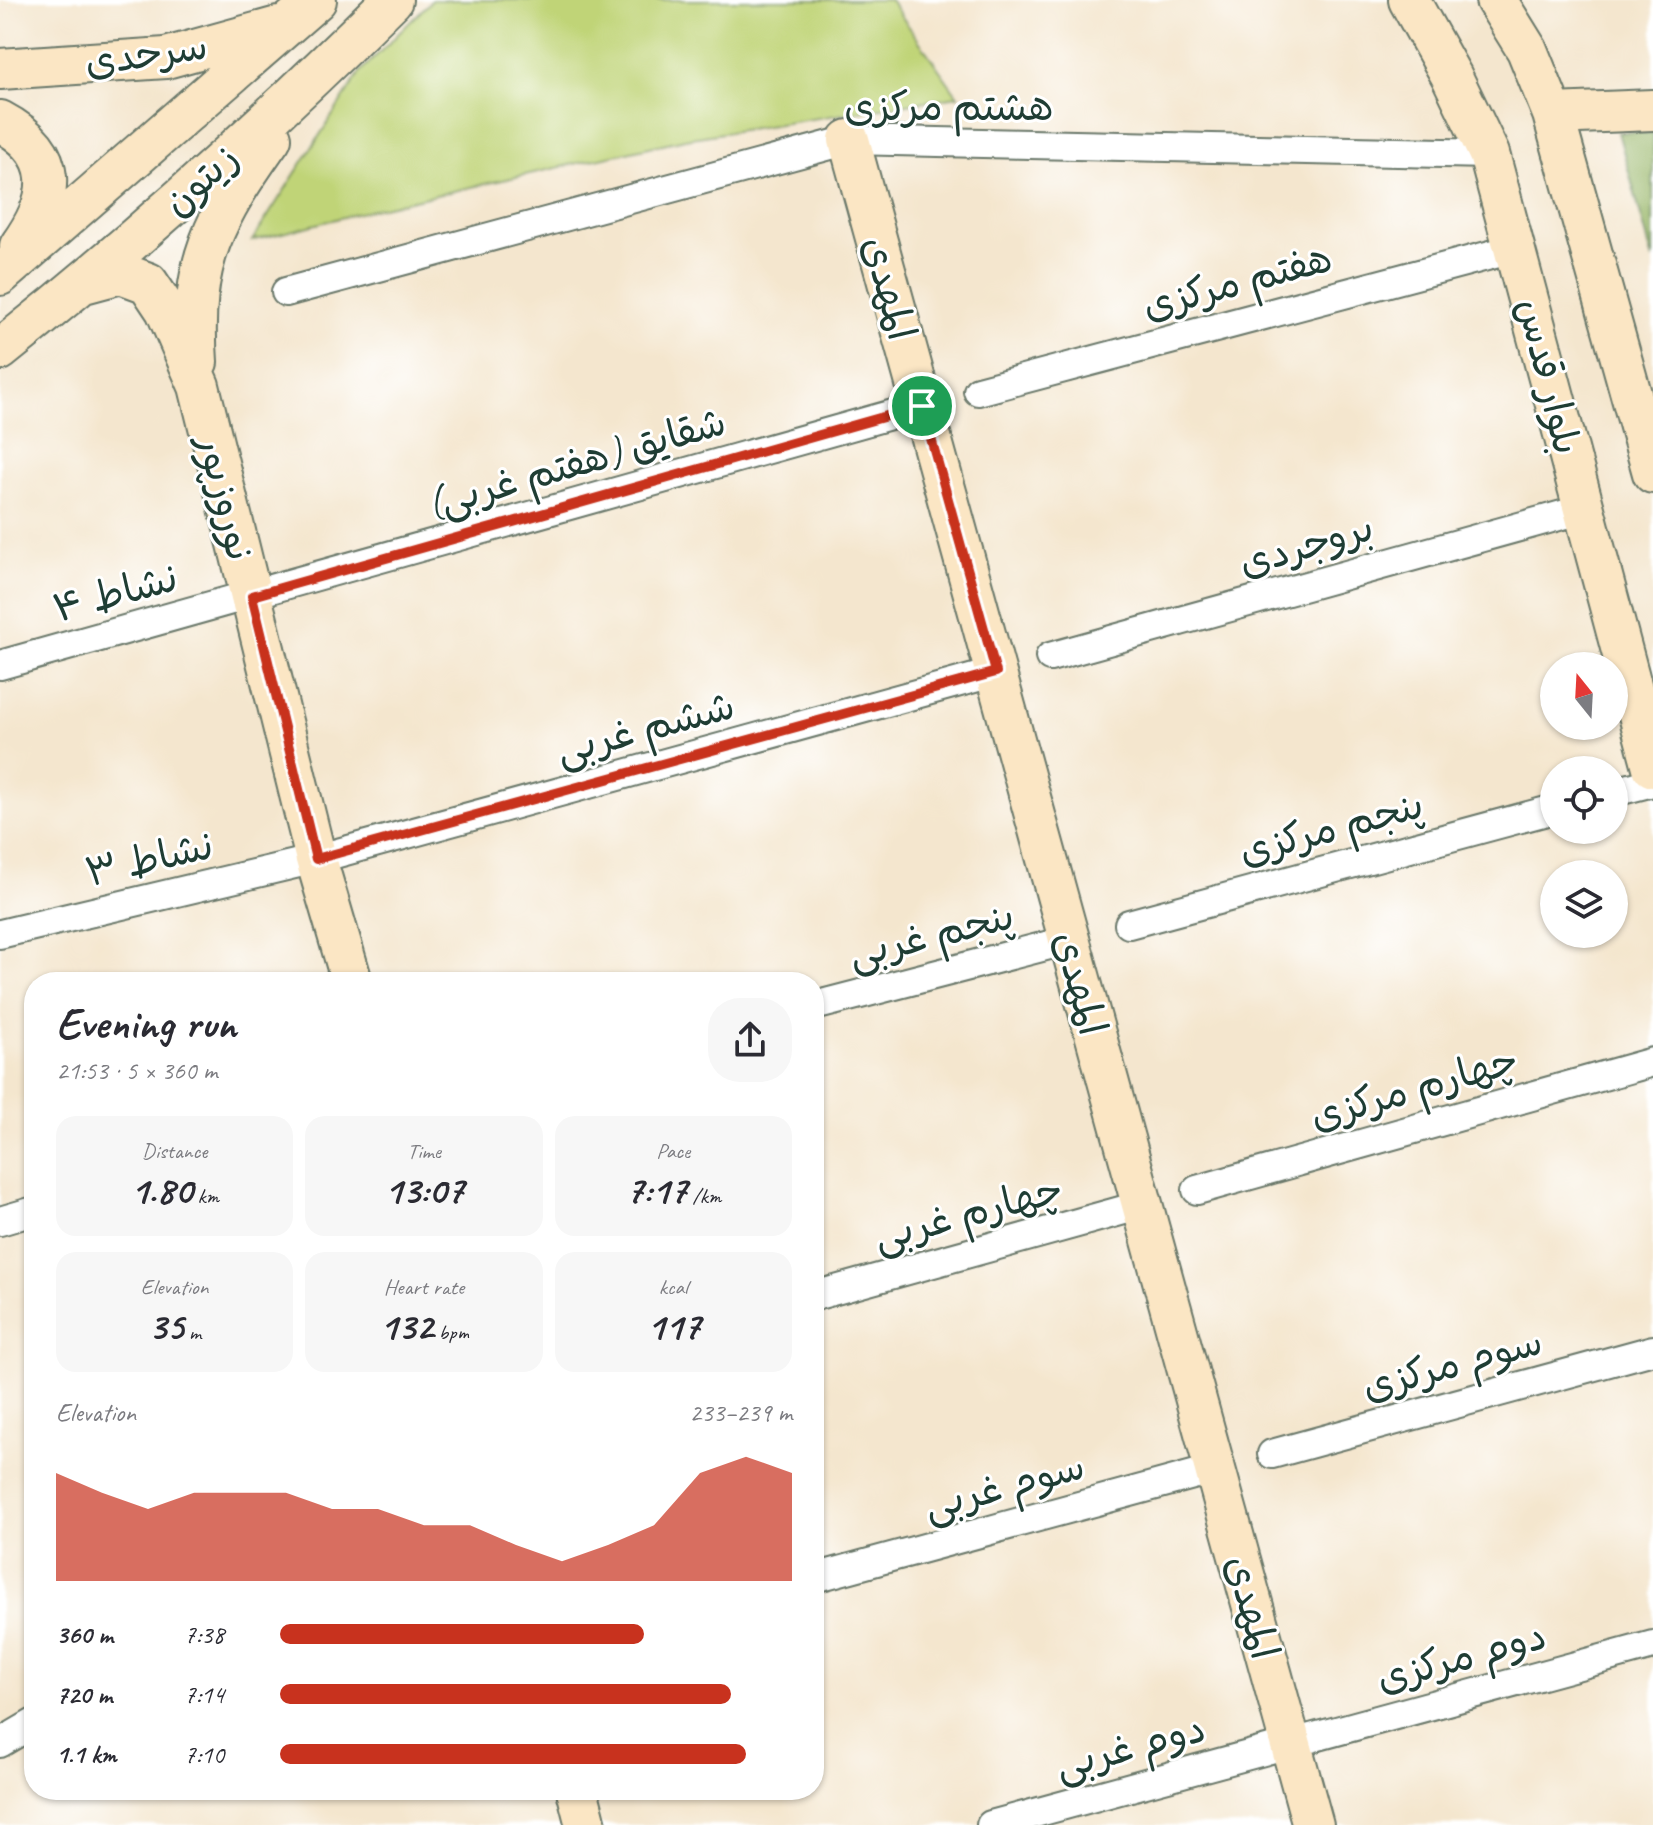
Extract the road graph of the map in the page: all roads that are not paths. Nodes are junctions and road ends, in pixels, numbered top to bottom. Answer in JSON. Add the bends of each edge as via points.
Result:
{"nodes":[{"id":1,"x":392,"y":0,"type":"edge"},
{"id":2,"x":1409,"y":0,"type":"edge"},
{"id":3,"x":1496,"y":0,"type":"edge"},
{"id":4,"x":303,"y":12,"type":"edge"},
{"id":5,"x":0,"y":69,"type":"edge"},
{"id":6,"x":308,"y":84,"type":"junction"},
{"id":7,"x":1653,"y":110,"type":"edge"},
{"id":8,"x":1553,"y":114,"type":"junction"},
{"id":9,"x":0,"y":121,"type":"edge"},
{"id":10,"x":849,"y":140,"type":"junction"},
{"id":11,"x":1489,"y":154,"type":"junction"},
{"id":12,"x":1517,"y":248,"type":"junction"},
{"id":13,"x":0,"y":274,"type":"edge"},
{"id":14,"x":84,"y":283,"type":"junction"},
{"id":15,"x":286,"y":292,"type":"dead end"},
{"id":16,"x":0,"y":350,"type":"edge"},
{"id":17,"x":1641,"y":368,"type":"edge"},
{"id":18,"x":199,"y":386,"type":"junction"},
{"id":19,"x":978,"y":391,"type":"dead end"},
{"id":20,"x":922,"y":406,"type":"junction"},
{"id":21,"x":1653,"y":473,"type":"edge"},
{"id":22,"x":1584,"y":509,"type":"junction"},
{"id":23,"x":252,"y":596,"type":"junction"},
{"id":24,"x":1050,"y":657,"type":"dead end"},
{"id":25,"x":0,"y":665,"type":"edge"},
{"id":26,"x":996,"y":672,"type":"junction"},
{"id":27,"x":1653,"y":767,"type":"edge"},
{"id":28,"x":1653,"y":782,"type":"edge"},
{"id":29,"x":1628,"y":788,"type":"edge"},
{"id":30,"x":1540,"y":813,"type":"edge"},
{"id":31,"x":316,"y":859,"type":"junction"},
{"id":32,"x":1129,"y":924,"type":"dead end"},
{"id":33,"x":0,"y":934,"type":"edge"},
{"id":34,"x":1069,"y":940,"type":"junction"},
{"id":35,"x":349,"y":972,"type":"edge"},
{"id":36,"x":824,"y":1003,"type":"edge"},
{"id":37,"x":1653,"y":1062,"type":"edge"},
{"id":38,"x":1197,"y":1190,"type":"dead end"},
{"id":39,"x":1142,"y":1205,"type":"junction"},
{"id":40,"x":24,"y":1214,"type":"edge"},
{"id":41,"x":0,"y":1221,"type":"edge"},
{"id":42,"x":824,"y":1293,"type":"edge"},
{"id":43,"x":1653,"y":1350,"type":"edge"},
{"id":44,"x":1272,"y":1454,"type":"dead end"},
{"id":45,"x":1215,"y":1469,"type":"junction"},
{"id":46,"x":824,"y":1575,"type":"edge"},
{"id":47,"x":1653,"y":1645,"type":"edge"},
{"id":48,"x":24,"y":1728,"type":"edge"},
{"id":49,"x":2,"y":1738,"type":"edge"},
{"id":50,"x":1291,"y":1744,"type":"junction"},
{"id":51,"x":580,"y":1800,"type":"edge"},
{"id":52,"x":586,"y":1825,"type":"edge"},
{"id":53,"x":991,"y":1825,"type":"edge"},
{"id":54,"x":1313,"y":1825,"type":"edge"}],
"edges":[{"from":1,"to":6,"type":"street","name":"زیتون"},
{"from":2,"to":11,"type":"street","name":"بلوار قدس"},
{"from":3,"to":8,"type":"street","name":"بلوار قدس","via":[[1527,50]]},
{"from":4,"to":5,"type":"street","name":"سرحدی","via":[[166,58]]},
{"from":4,"to":13,"type":"street","name":"زیتون"},
{"from":6,"to":14,"type":"street","name":"زیتون"},
{"from":6,"to":18,"type":"street","name":"نوروزپور","via":[[226,202],[203,258],[194,313]]},
{"from":7,"to":8,"type":"street"},
{"from":8,"to":17,"type":"street","name":"بلوار قدس"},
{"from":9,"to":13,"type":"street","via":[[35,149],[47,196],[39,219]]},
{"from":10,"to":11,"type":"street","name":"هشتم مرکزی"},
{"from":10,"to":15,"type":"street","name":"هشتم مرکزی"},
{"from":10,"to":20,"type":"street","name":"المهدی"},
{"from":11,"to":12,"type":"street","name":"بلوار قدس"},
{"from":12,"to":19,"type":"street","name":"هفتم مرکزی"},
{"from":12,"to":22,"type":"street","name":"بلوار قدس"},
{"from":14,"to":16,"type":"street","name":"زیتون"},
{"from":14,"to":18,"type":"street","name":"نوروزپور","via":[[121,273],[148,283],[166,310]]},
{"from":17,"to":21,"type":"street","name":"بلوار قدس"},
{"from":18,"to":23,"type":"street","name":"نوروزپور"},
{"from":20,"to":23,"type":"street","name":"شقایق (هفتم غربی)"},
{"from":20,"to":26,"type":"street","name":"المهدی"},
{"from":22,"to":24,"type":"street","name":"بروجردی"},
{"from":22,"to":27,"type":"street","name":"بلوار قدس"},
{"from":23,"to":25,"type":"street","name":"نشاط ۴"},
{"from":23,"to":31,"type":"street","name":"نوروزپور"},
{"from":26,"to":31,"type":"street","name":"ششم غربی"},
{"from":26,"to":34,"type":"street","name":"المهدی"},
{"from":28,"to":29,"type":"street"},
{"from":30,"to":32,"type":"street","name":"پنجم مرکزی"},
{"from":31,"to":33,"type":"street","name":"نشاط ۳"},
{"from":31,"to":35,"type":"street","name":"نوروزپور"},
{"from":34,"to":36,"type":"street","name":"پنجم غربی"},
{"from":34,"to":39,"type":"street","name":"المهدی"},
{"from":37,"to":38,"type":"street","name":"چهارم مرکزی"},
{"from":39,"to":42,"type":"street","name":"چهارم غربی"},
{"from":39,"to":45,"type":"street","name":"المهدی"},
{"from":40,"to":41,"type":"street"},
{"from":43,"to":44,"type":"street","name":"سوم مرکزی"},
{"from":45,"to":46,"type":"street","name":"سوم غربی"},
{"from":45,"to":50,"type":"street","name":"المهدی"},
{"from":47,"to":50,"type":"street","name":"دوم مرکزی"},
{"from":48,"to":49,"type":"street"},
{"from":50,"to":53,"type":"street","name":"دوم غربی"},
{"from":50,"to":54,"type":"street","name":"المهدی"},
{"from":51,"to":52,"type":"street"}]}
